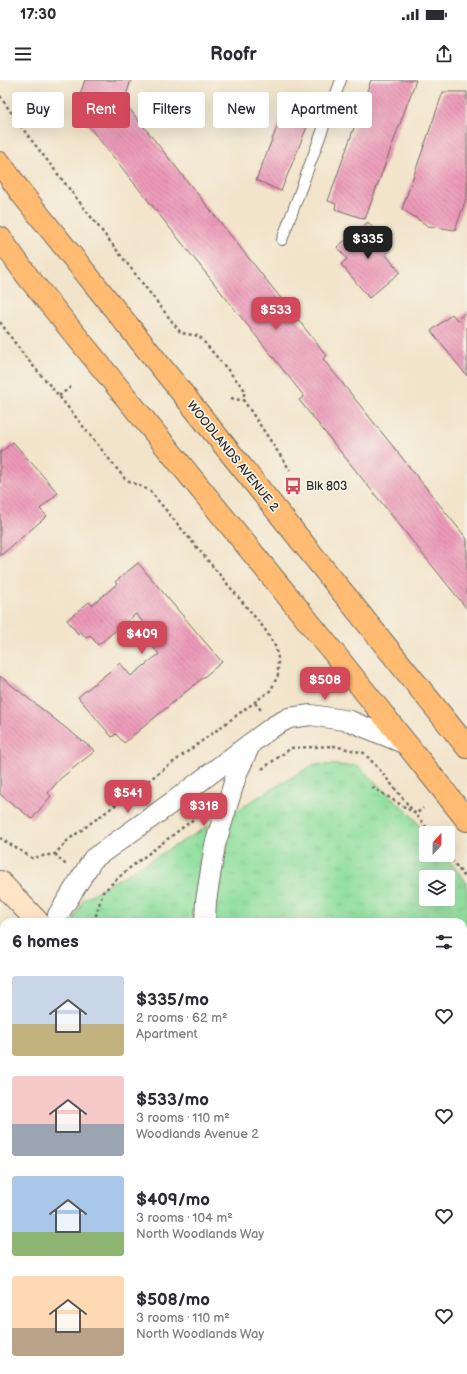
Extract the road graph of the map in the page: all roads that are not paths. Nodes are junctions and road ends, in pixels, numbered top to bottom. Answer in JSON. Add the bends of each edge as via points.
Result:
{"nodes":[{"id":1,"x":341,"y":80,"type":"edge"},
{"id":2,"x":0,"y":164,"type":"edge"},
{"id":3,"x":0,"y":238,"type":"edge"},
{"id":4,"x":282,"y":240,"type":"dead end"},
{"id":5,"x":251,"y":743,"type":"junction"},
{"id":6,"x":406,"y":744,"type":"junction"},
{"id":7,"x":467,"y":747,"type":"edge"},
{"id":8,"x":467,"y":820,"type":"edge"},
{"id":9,"x":0,"y":882,"type":"edge"},
{"id":10,"x":34,"y":918,"type":"edge"},
{"id":11,"x":58,"y":918,"type":"edge"},
{"id":12,"x":205,"y":918,"type":"edge"}],
"edges":[{"from":1,"to":4,"type":"lane"},
{"from":2,"to":7,"type":"main road","name":"WOODLANDS AVENUE 2"},
{"from":3,"to":6,"type":"main road","via":[[28,277]]},
{"from":5,"to":6,"type":"street","via":[[289,718],[311,715],[350,721]]},
{"from":5,"to":11,"type":"street","via":[[93,859]]},
{"from":5,"to":12,"type":"street","via":[[237,773],[215,845]]},
{"from":6,"to":8,"type":"main road"},
{"from":9,"to":10,"type":"street"}]}
